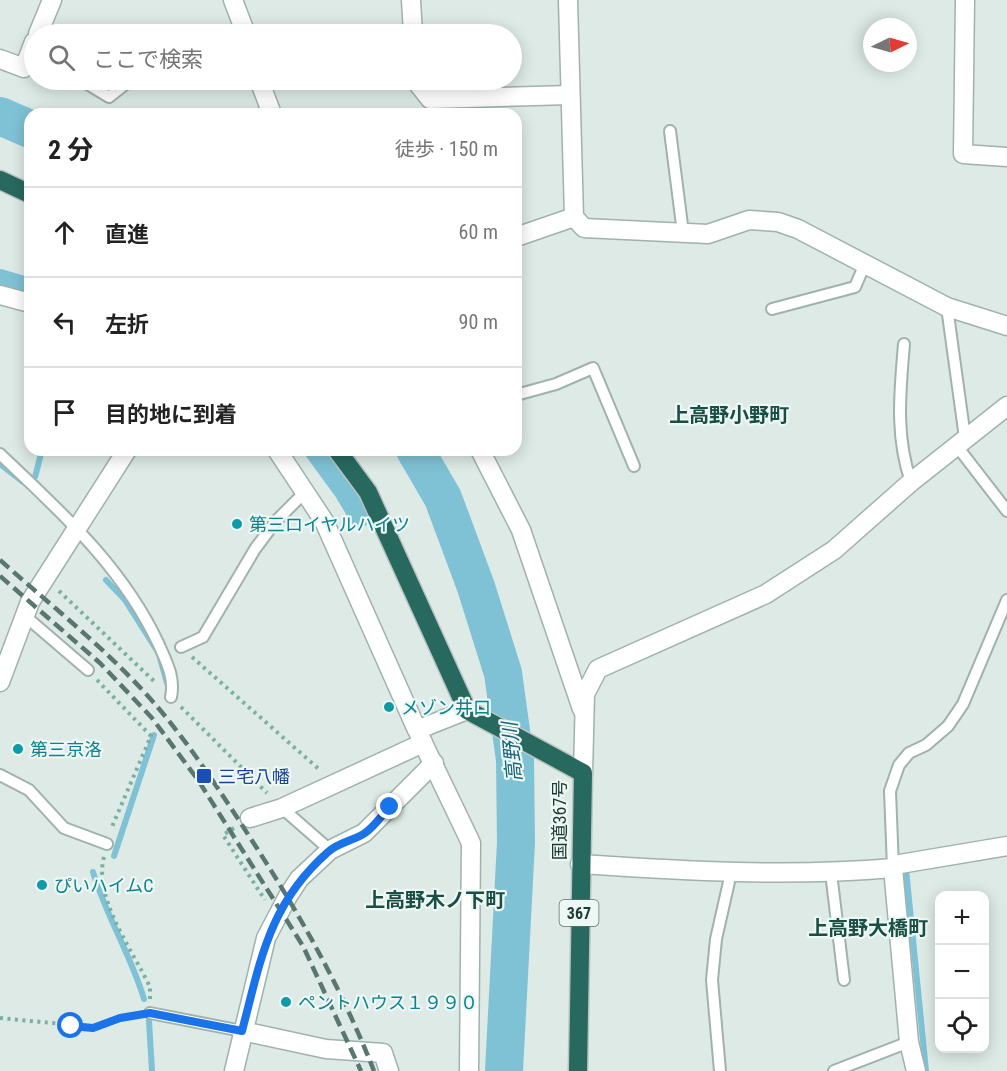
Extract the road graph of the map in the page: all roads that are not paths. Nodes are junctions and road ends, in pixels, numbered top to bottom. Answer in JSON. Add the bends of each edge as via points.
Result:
{"nodes":[{"id":1,"x":52,"y":0,"type":"edge"},
{"id":2,"x":233,"y":0,"type":"edge"},
{"id":3,"x":411,"y":0,"type":"edge"},
{"id":4,"x":568,"y":0,"type":"edge"},
{"id":5,"x":965,"y":0,"type":"edge"},
{"id":6,"x":42,"y":24,"type":"edge"},
{"id":7,"x":242,"y":24,"type":"edge"},
{"id":8,"x":412,"y":24,"type":"edge"},
{"id":9,"x":0,"y":59,"type":"edge"},
{"id":10,"x":24,"y":68,"type":"edge"},
{"id":11,"x":97,"y":90,"type":"edge"},
{"id":12,"x":117,"y":90,"type":"edge"},
{"id":13,"x":263,"y":90,"type":"edge"},
{"id":14,"x":423,"y":90,"type":"edge"},
{"id":15,"x":570,"y":95,"type":"junction"},
{"id":16,"x":270,"y":108,"type":"edge"},
{"id":17,"x":670,"y":131,"type":"dead end"},
{"id":18,"x":1007,"y":157,"type":"edge"},
{"id":19,"x":0,"y":180,"type":"edge"},
{"id":20,"x":24,"y":191,"type":"edge"},
{"id":21,"x":574,"y":217,"type":"junction"},
{"id":22,"x":683,"y":233,"type":"junction"},
{"id":23,"x":522,"y":235,"type":"edge"},
{"id":24,"x":864,"y":266,"type":"junction"},
{"id":25,"x":0,"y":294,"type":"edge"},
{"id":26,"x":24,"y":301,"type":"edge"},
{"id":27,"x":947,"y":307,"type":"junction"},
{"id":28,"x":772,"y":309,"type":"dead end"},
{"id":29,"x":1007,"y":326,"type":"edge"},
{"id":30,"x":904,"y":344,"type":"dead end"},
{"id":31,"x":522,"y":393,"type":"edge"},
{"id":32,"x":1007,"y":406,"type":"edge"},
{"id":33,"x":961,"y":442,"type":"junction"},
{"id":34,"x":0,"y":454,"type":"edge"},
{"id":35,"x":123,"y":456,"type":"edge"},
{"id":36,"x":281,"y":456,"type":"edge"},
{"id":37,"x":341,"y":456,"type":"edge"},
{"id":38,"x":483,"y":456,"type":"edge"},
{"id":39,"x":634,"y":465,"type":"dead end"},
{"id":40,"x":911,"y":482,"type":"junction"},
{"id":41,"x":305,"y":492,"type":"junction"},
{"id":42,"x":1007,"y":511,"type":"edge"},
{"id":43,"x":79,"y":528,"type":"junction"},
{"id":44,"x":1007,"y":600,"type":"edge"},
{"id":45,"x":25,"y":616,"type":"junction"},
{"id":46,"x":181,"y":647,"type":"road end"},
{"id":47,"x":88,"y":670,"type":"road end"},
{"id":48,"x":1,"y":677,"type":"edge"},
{"id":49,"x":171,"y":698,"type":"road end"},
{"id":50,"x":470,"y":712,"type":"junction"},
{"id":51,"x":585,"y":717,"type":"junction"},
{"id":52,"x":420,"y":736,"type":"junction"},
{"id":53,"x":434,"y":763,"type":"junction"},
{"id":54,"x":575,"y":769,"type":"junction"},
{"id":55,"x":0,"y":775,"type":"edge"},
{"id":56,"x":282,"y":808,"type":"junction"},
{"id":57,"x":250,"y":818,"type":"road end"},
{"id":58,"x":106,"y":844,"type":"road end"},
{"id":59,"x":1007,"y":846,"type":"edge"},
{"id":60,"x":330,"y":850,"type":"junction"},
{"id":61,"x":580,"y":864,"type":"junction"},
{"id":62,"x":893,"y":868,"type":"junction"},
{"id":63,"x":731,"y":873,"type":"junction"},
{"id":64,"x":831,"y":873,"type":"junction"},
{"id":65,"x":844,"y":980,"type":"dead end"},
{"id":66,"x":150,"y":1013,"type":"road end"},
{"id":67,"x":242,"y":1031,"type":"junction"},
{"id":68,"x":909,"y":1042,"type":"junction"},
{"id":69,"x":234,"y":1071,"type":"edge"},
{"id":70,"x":389,"y":1071,"type":"edge"},
{"id":71,"x":468,"y":1071,"type":"edge"},
{"id":72,"x":578,"y":1071,"type":"edge"},
{"id":73,"x":720,"y":1071,"type":"edge"},
{"id":74,"x":834,"y":1071,"type":"edge"},
{"id":75,"x":916,"y":1071,"type":"edge"}],
"edges":[{"from":1,"to":6,"type":"street"},
{"from":2,"to":7,"type":"street"},
{"from":3,"to":8,"type":"street"},
{"from":4,"to":15,"type":"street"},
{"from":5,"to":18,"type":"street","via":[[963,154]]},
{"from":9,"to":10,"type":"street"},
{"from":11,"to":12,"type":"lane","via":[[109,97]]},
{"from":13,"to":16,"type":"street"},
{"from":14,"to":15,"type":"street","via":[[430,99]]},
{"from":15,"to":21,"type":"street"},
{"from":17,"to":22,"type":"lane"},
{"from":19,"to":20,"type":"highway"},
{"from":21,"to":22,"type":"street","via":[[584,228]]},
{"from":21,"to":23,"type":"street"},
{"from":22,"to":24,"type":"street","via":[[708,234],[748,220],[778,222]]},
{"from":24,"to":27,"type":"street"},
{"from":24,"to":28,"type":"lane","via":[[855,287]]},
{"from":25,"to":26,"type":"street"},
{"from":27,"to":29,"type":"street"},
{"from":27,"to":33,"type":"lane"},
{"from":30,"to":40,"type":"lane","via":[[898,415],[903,460]]},
{"from":31,"to":39,"type":"lane","via":[[593,368]]},
{"from":32,"to":33,"type":"street"},
{"from":33,"to":40,"type":"street"},
{"from":33,"to":42,"type":"lane"},
{"from":34,"to":43,"type":"lane"},
{"from":35,"to":43,"type":"street"},
{"from":36,"to":41,"type":"street"},
{"from":37,"to":50,"type":"highway","via":[[368,492]]},
{"from":38,"to":51,"type":"street","via":[[521,530]]},
{"from":40,"to":51,"type":"street","via":[[834,550],[766,594],[598,669],[585,694]]},
{"from":41,"to":46,"type":"lane","via":[[255,549],[202,637]]},
{"from":41,"to":52,"type":"street","via":[[324,521]]},
{"from":43,"to":45,"type":"street","via":[[44,577]]},
{"from":43,"to":49,"type":"lane","via":[[117,573],[147,619],[170,671]]},
{"from":44,"to":62,"type":"lane","via":[[963,704],[948,726],[926,745],[909,753],[899,765],[890,791]]},
{"from":45,"to":47,"type":"lane"},
{"from":45,"to":48,"type":"street"},
{"from":50,"to":52,"type":"street"},
{"from":50,"to":54,"type":"highway","name":"国道367号"},
{"from":51,"to":54,"type":"street"},
{"from":52,"to":53,"type":"street"},
{"from":52,"to":56,"type":"street"},
{"from":53,"to":60,"type":"street","via":[[364,833]]},
{"from":53,"to":71,"type":"street","via":[[471,843]]},
{"from":54,"to":61,"type":"highway","name":"国道367号","number":"367"},
{"from":55,"to":58,"type":"lane","via":[[29,790],[64,828]]},
{"from":56,"to":57,"type":"street"},
{"from":56,"to":60,"type":"lane"},
{"from":59,"to":62,"type":"street"},
{"from":60,"to":67,"type":"street","via":[[299,879],[276,917],[266,938]]},
{"from":61,"to":63,"type":"street"},
{"from":61,"to":72,"type":"highway","name":"国道367号","number":"367"},
{"from":62,"to":64,"type":"street"},
{"from":62,"to":68,"type":"street"},
{"from":63,"to":64,"type":"street"},
{"from":63,"to":73,"type":"lane","via":[[716,939],[712,980]]},
{"from":64,"to":65,"type":"lane"},
{"from":66,"to":67,"type":"lane"},
{"from":67,"to":69,"type":"street"},
{"from":67,"to":70,"type":"street","via":[[326,1049],[383,1053]]},
{"from":68,"to":74,"type":"lane"},
{"from":68,"to":75,"type":"street"}]}
